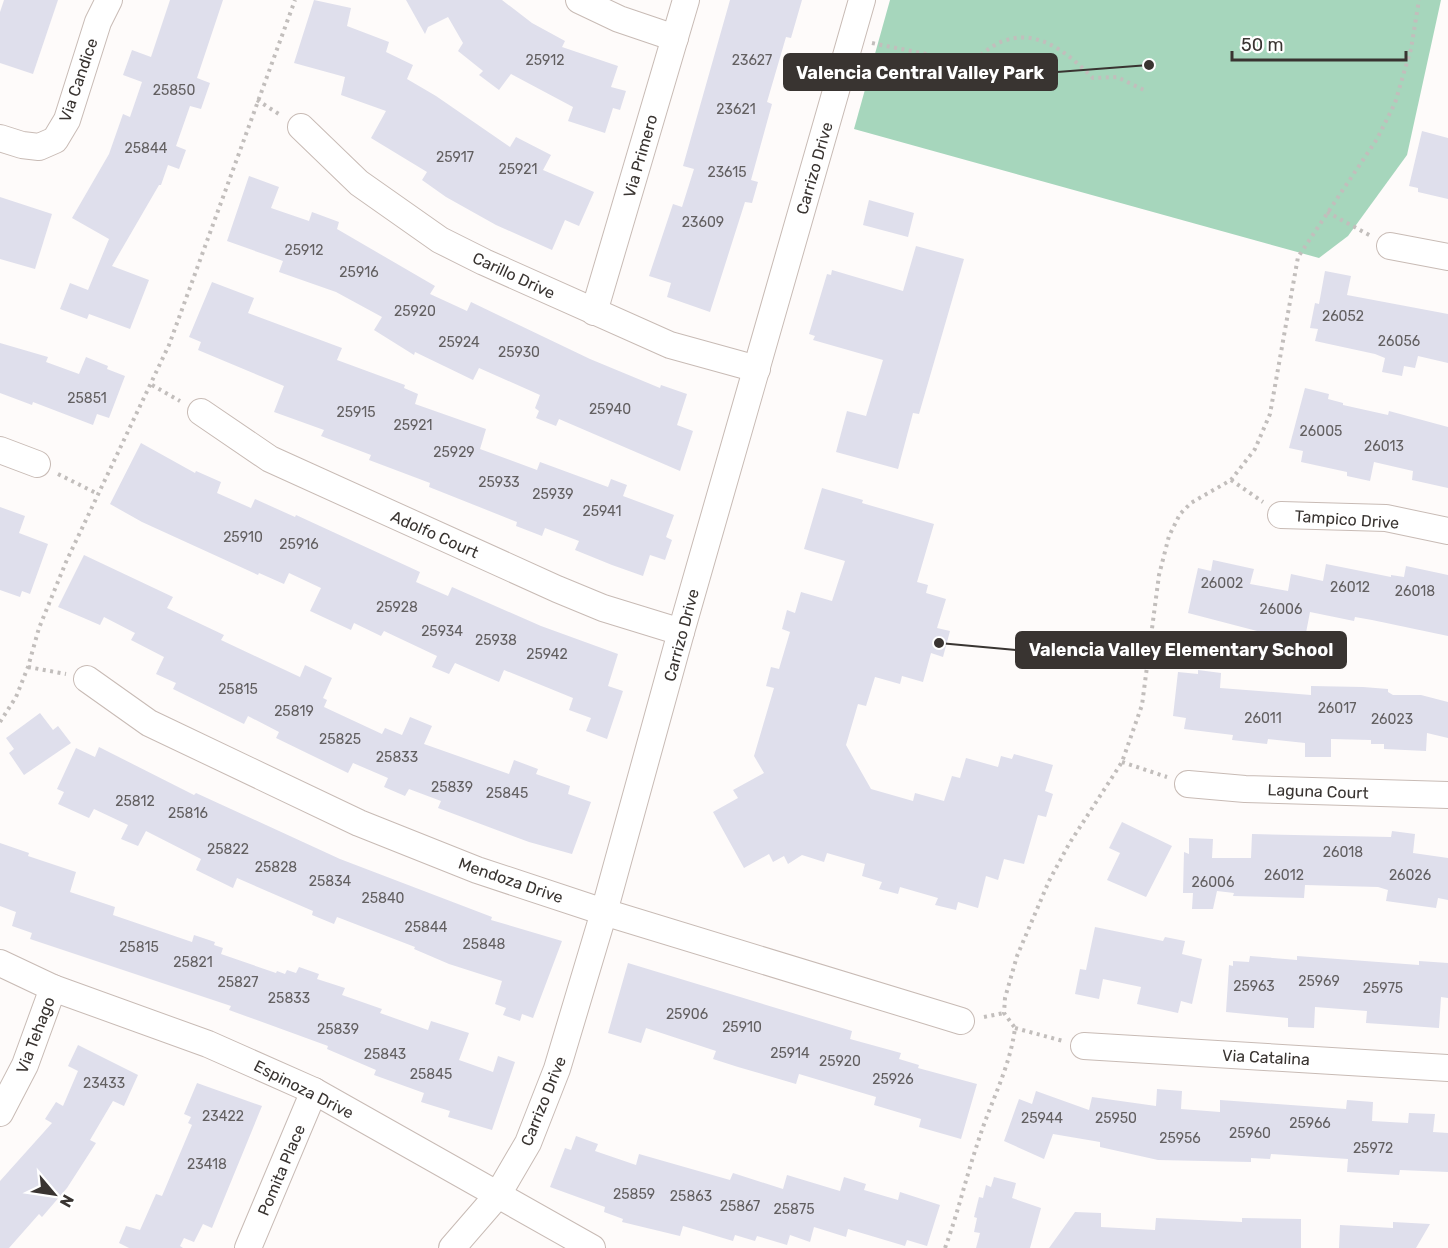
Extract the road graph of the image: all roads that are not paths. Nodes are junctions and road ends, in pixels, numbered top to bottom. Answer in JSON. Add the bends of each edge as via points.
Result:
{"nodes":[{"id":1,"x":109,"y":0,"type":"edge"},
{"id":2,"x":579,"y":0,"type":"edge"},
{"id":3,"x":686,"y":0,"type":"edge"},
{"id":4,"x":862,"y":0,"type":"edge"},
{"id":5,"x":675,"y":38,"type":"junction"},
{"id":6,"x":301,"y":128,"type":"dead end"},
{"id":7,"x":0,"y":138,"type":"edge"},
{"id":8,"x":1390,"y":246,"type":"road end"},
{"id":9,"x":1448,"y":256,"type":"edge"},
{"id":10,"x":594,"y":312,"type":"junction"},
{"id":11,"x":757,"y":369,"type":"junction"},
{"id":12,"x":201,"y":412,"type":"road end"},
{"id":13,"x":0,"y":450,"type":"edge"},
{"id":14,"x":37,"y":464,"type":"road end"},
{"id":15,"x":1281,"y":515,"type":"road end"},
{"id":16,"x":1448,"y":531,"type":"edge"},
{"id":17,"x":681,"y":632,"type":"junction"},
{"id":18,"x":87,"y":679,"type":"road end"},
{"id":19,"x":1188,"y":784,"type":"road end"},
{"id":20,"x":1448,"y":795,"type":"edge"},
{"id":21,"x":604,"y":912,"type":"junction"},
{"id":22,"x":0,"y":963,"type":"edge"},
{"id":23,"x":52,"y":988,"type":"junction"},
{"id":24,"x":961,"y":1021,"type":"dead end"},
{"id":25,"x":1084,"y":1046,"type":"road end"},
{"id":26,"x":1448,"y":1068,"type":"edge"},
{"id":27,"x":314,"y":1091,"type":"junction"},
{"id":28,"x":0,"y":1113,"type":"edge"},
{"id":29,"x":497,"y":1196,"type":"junction"},
{"id":30,"x":248,"y":1248,"type":"edge"},
{"id":31,"x":452,"y":1248,"type":"edge"},
{"id":32,"x":592,"y":1248,"type":"edge"}],
"edges":[{"from":1,"to":7,"type":"street","name":"Via Candice","via":[[98,22],[67,120],[55,140],[39,147]]},
{"from":2,"to":5,"type":"street"},
{"from":3,"to":5,"type":"street","name":"Via Primero"},
{"from":4,"to":11,"type":"street","name":"Carrizo Drive"},
{"from":5,"to":10,"type":"street","name":"Via Primero"},
{"from":6,"to":10,"type":"street","name":"Carillo Drive","via":[[359,183],[440,240]]},
{"from":8,"to":9,"type":"street"},
{"from":10,"to":11,"type":"street","name":"Carillo Drive","via":[[670,345]]},
{"from":11,"to":17,"type":"street","name":"Carrizo Drive"},
{"from":12,"to":17,"type":"street","name":"Adolfo Court","via":[[270,459],[556,589]]},
{"from":13,"to":14,"type":"street"},
{"from":15,"to":16,"type":"street","name":"Tampico Drive","via":[[1386,518]]},
{"from":17,"to":21,"type":"street","name":"Carrizo Drive"},
{"from":18,"to":21,"type":"street","name":"Mendoza Drive","via":[[148,723],[360,823],[477,870]]},
{"from":19,"to":20,"type":"street","name":"Laguna Court"},
{"from":21,"to":24,"type":"street","name":"Mendoza Drive"},
{"from":21,"to":29,"type":"street","name":"Carrizo Drive","via":[[544,1107]]},
{"from":22,"to":23,"type":"street","name":"Espinoza Drive"},
{"from":23,"to":27,"type":"street","name":"Espinoza Drive","via":[[208,1044]]},
{"from":23,"to":28,"type":"street","name":"Via Tehago","via":[[25,1065]]},
{"from":25,"to":26,"type":"street","name":"Via Catalina"},
{"from":27,"to":29,"type":"street","name":"Espinoza Drive"},
{"from":27,"to":30,"type":"street","name":"Pomita Place"},
{"from":29,"to":31,"type":"street","name":"Carrizo Drive"},
{"from":29,"to":32,"type":"street","name":"Espinoza Drive"}]}
